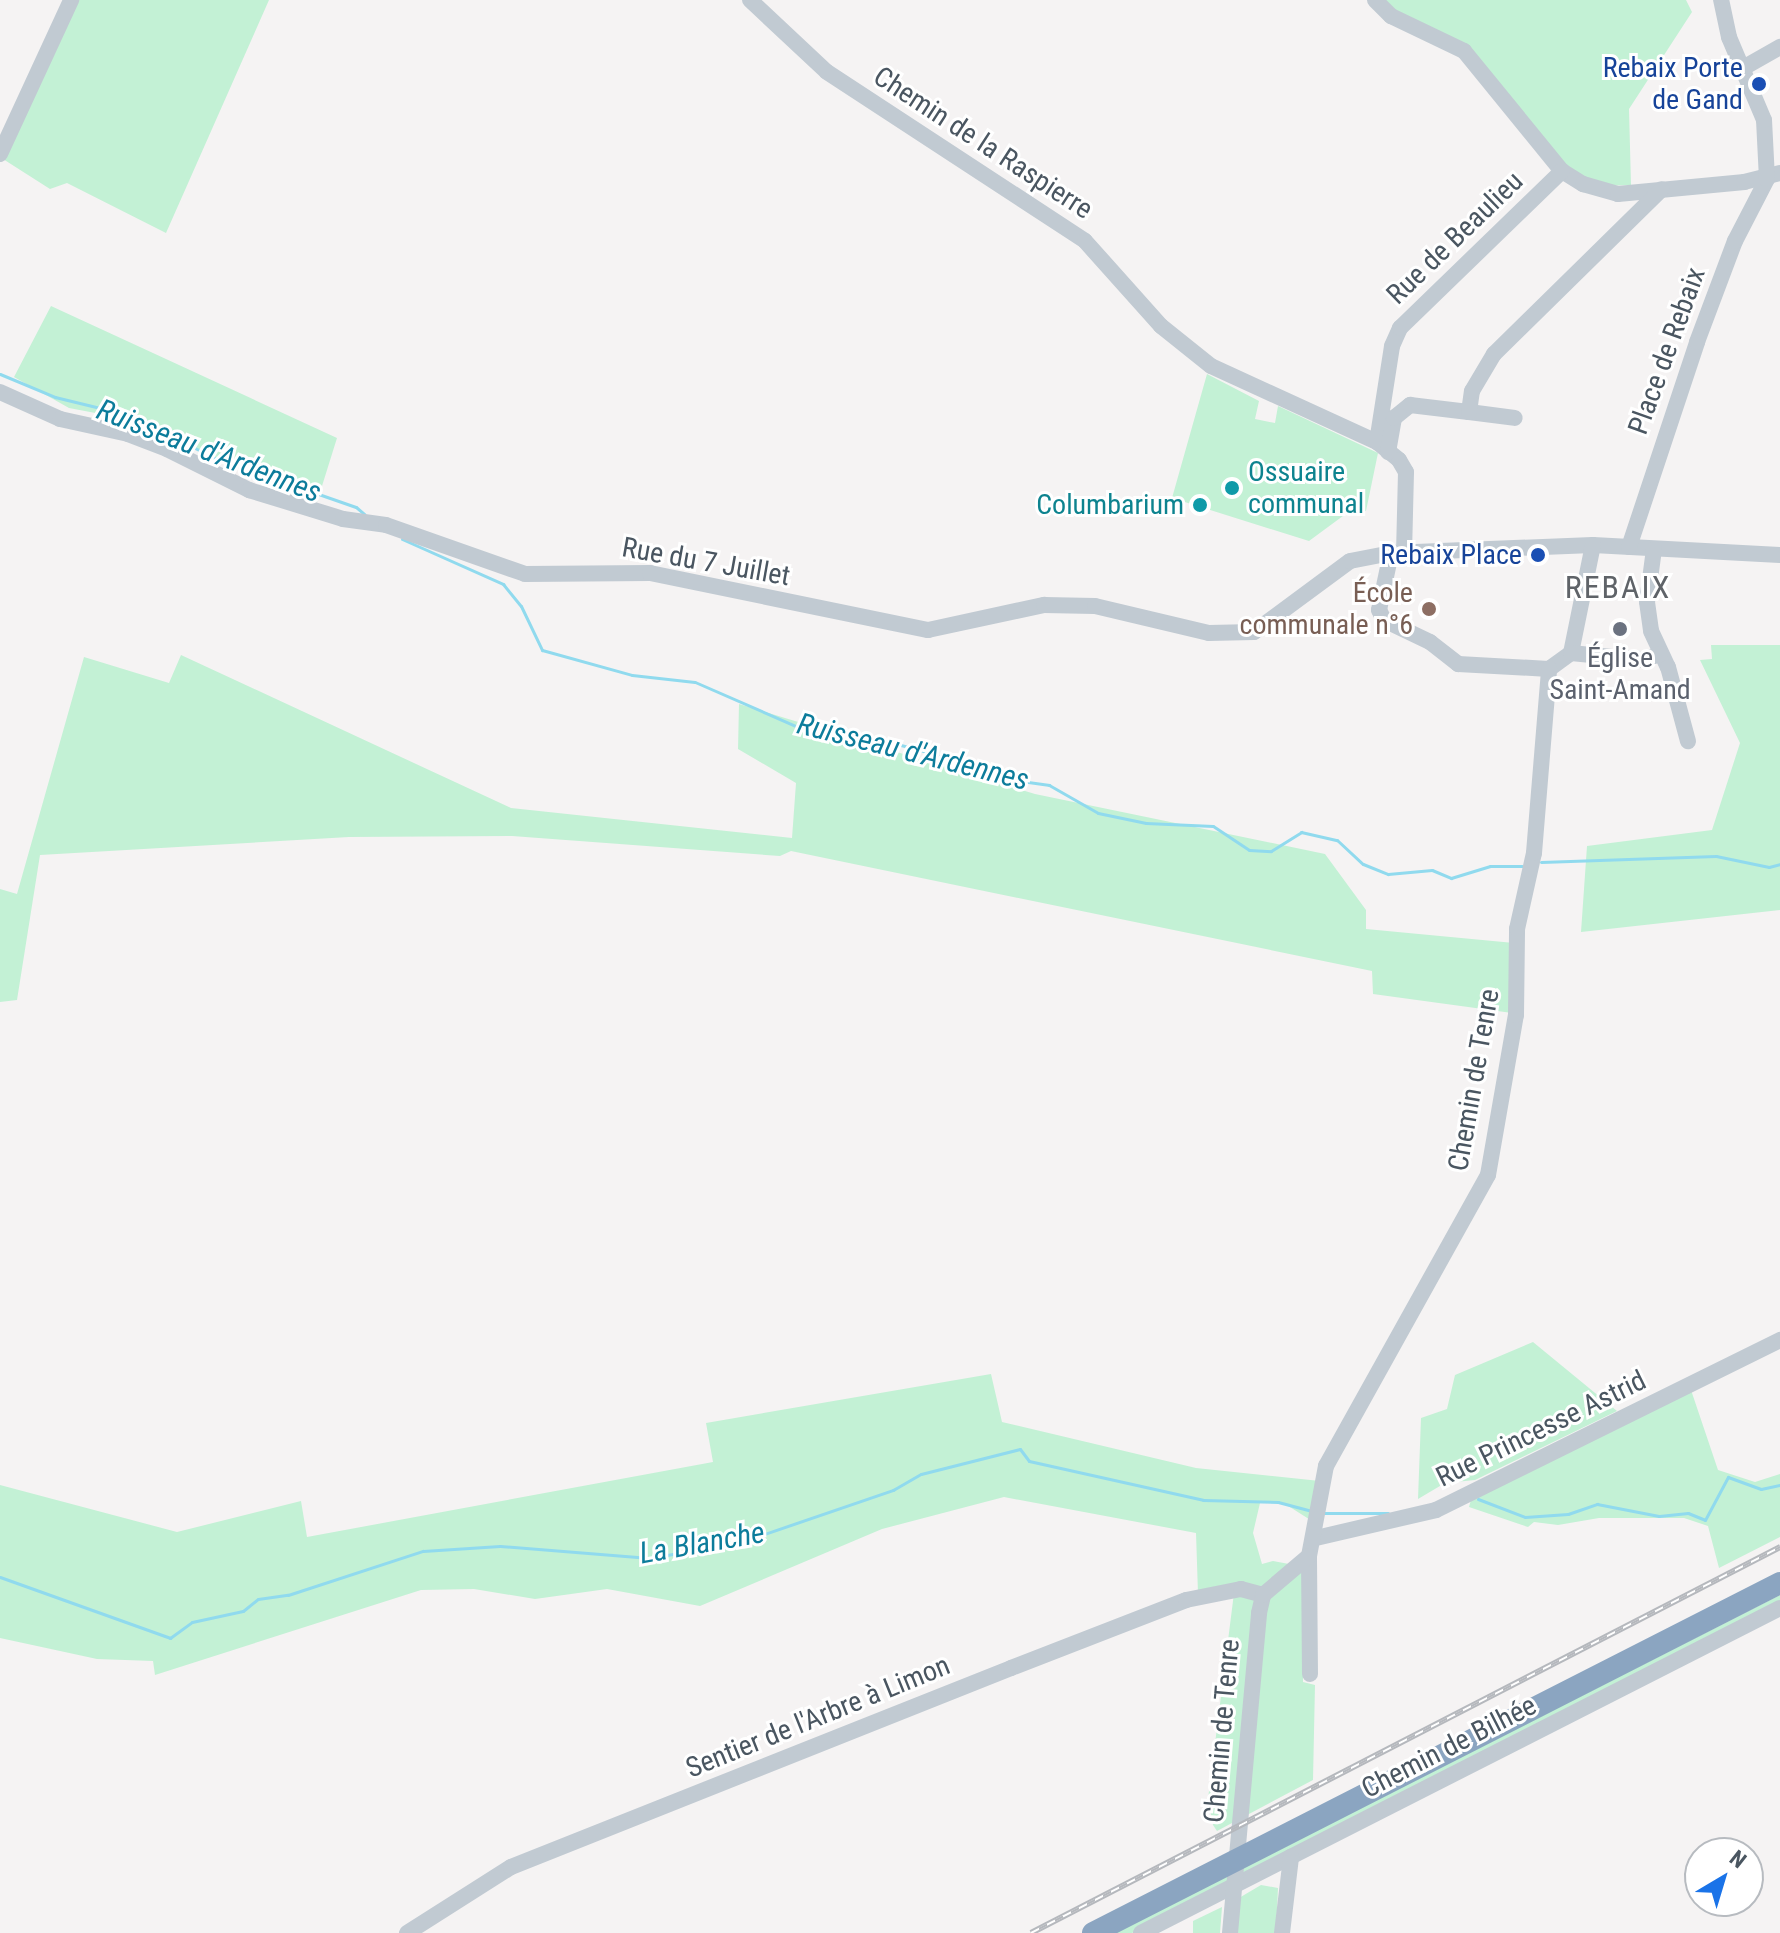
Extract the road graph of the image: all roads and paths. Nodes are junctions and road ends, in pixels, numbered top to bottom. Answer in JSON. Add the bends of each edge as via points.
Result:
{"nodes":[{"id":1,"x":71,"y":0,"type":"edge"},
{"id":2,"x":750,"y":0,"type":"edge"},
{"id":3,"x":1375,"y":0,"type":"edge"},
{"id":4,"x":1721,"y":0,"type":"edge"},
{"id":5,"x":1780,"y":47,"type":"edge"},
{"id":6,"x":1743,"y":68,"type":"junction"},
{"id":7,"x":0,"y":154,"type":"edge"},
{"id":8,"x":1562,"y":171,"type":"junction"},
{"id":9,"x":1773,"y":176,"type":"edge"},
{"id":10,"x":1662,"y":189,"type":"junction"},
{"id":11,"x":0,"y":392,"type":"edge"},
{"id":12,"x":1469,"y":412,"type":"junction"},
{"id":13,"x":1515,"y":418,"type":"dead end"},
{"id":14,"x":1382,"y":447,"type":"junction"},
{"id":15,"x":1593,"y":545,"type":"junction"},
{"id":16,"x":1629,"y":547,"type":"junction"},
{"id":17,"x":1654,"y":549,"type":"junction"},
{"id":18,"x":1398,"y":553,"type":"junction"},
{"id":19,"x":1780,"y":555,"type":"edge"},
{"id":20,"x":1571,"y":653,"type":"junction"},
{"id":21,"x":1660,"y":654,"type":"junction"},
{"id":22,"x":1549,"y":669,"type":"junction"},
{"id":23,"x":1688,"y":741,"type":"dead end"},
{"id":24,"x":1780,"y":1340,"type":"edge"},
{"id":25,"x":1316,"y":1538,"type":"junction"},
{"id":26,"x":1309,"y":1556,"type":"junction"},
{"id":27,"x":1780,"y":1583,"type":"edge"},
{"id":28,"x":1263,"y":1595,"type":"junction"},
{"id":29,"x":1780,"y":1608,"type":"edge"},
{"id":30,"x":1310,"y":1674,"type":"dead end"},
{"id":31,"x":1291,"y":1857,"type":"junction"},
{"id":32,"x":1231,"y":1927,"type":"edge"},
{"id":33,"x":407,"y":1933,"type":"edge"},
{"id":34,"x":1093,"y":1933,"type":"edge"},
{"id":35,"x":1141,"y":1933,"type":"edge"},
{"id":36,"x":1282,"y":1933,"type":"edge"}],
"edges":[{"from":1,"to":7,"type":"street"},
{"from":2,"to":14,"type":"street","name":"Chemin de la Raspierre","via":[[827,72],[1075,233],[1161,326],[1211,366]]},
{"from":3,"to":8,"type":"street","via":[[1391,16],[1464,51]]},
{"from":4,"to":6,"type":"street","via":[[1725,26]]},
{"from":5,"to":6,"type":"street"},
{"from":6,"to":9,"type":"street","via":[[1764,120]]},
{"from":8,"to":10,"type":"street","via":[[1599,190]]},
{"from":8,"to":14,"type":"street","name":"Rue de Beaulieu","via":[[1400,328],[1392,346]]},
{"from":9,"to":10,"type":"street"},
{"from":9,"to":16,"type":"street","name":"Place de Rebaix","via":[[1735,241]]},
{"from":10,"to":12,"type":"street","via":[[1494,354],[1472,391]]},
{"from":11,"to":18,"type":"street","name":"Rue du 7 Juillet","via":[[60,419],[167,449],[249,490],[343,519],[386,525],[525,574],[650,573],[928,630],[1044,605],[1095,606],[1209,633],[1254,632],[1341,566]]},
{"from":12,"to":13,"type":"street"},
{"from":12,"to":14,"type":"street","via":[[1410,405],[1394,418]]},
{"from":14,"to":18,"type":"street","via":[[1406,472]]},
{"from":15,"to":16,"type":"street"},
{"from":15,"to":18,"type":"street"},
{"from":15,"to":20,"type":"street"},
{"from":16,"to":17,"type":"street"},
{"from":17,"to":19,"type":"street"},
{"from":17,"to":21,"type":"street","via":[[1647,602]]},
{"from":18,"to":22,"type":"street","via":[[1379,610],[1384,620],[1430,642],[1458,664]]},
{"from":20,"to":21,"type":"street","via":[[1642,660]]},
{"from":20,"to":22,"type":"street"},
{"from":21,"to":23,"type":"street"},
{"from":22,"to":25,"type":"street","name":"Chemin de Tenre","via":[[1534,853],[1517,929],[1516,1015],[1488,1175],[1330,1459]]},
{"from":24,"to":25,"type":"street","name":"Rue Princesse Astrid","via":[[1436,1510]]},
{"from":25,"to":26,"type":"street","name":"Chemin de Tenre"},
{"from":26,"to":28,"type":"street","name":"Chemin de Tenre"},
{"from":26,"to":30,"type":"street","name":"Chemin de Tenre"},
{"from":27,"to":34,"type":"highway"},
{"from":28,"to":32,"type":"street","name":"Chemin de Tenre"},
{"from":28,"to":33,"type":"street","name":"Sentier de l'Arbre à Limon","via":[[1241,1589],[1197,1596],[1084,1640],[511,1867]]},
{"from":29,"to":31,"type":"street","name":"Chemin de Bilhée"},
{"from":31,"to":35,"type":"street","name":"Chemin de Bilhée"},
{"from":31,"to":36,"type":"street"}]}
